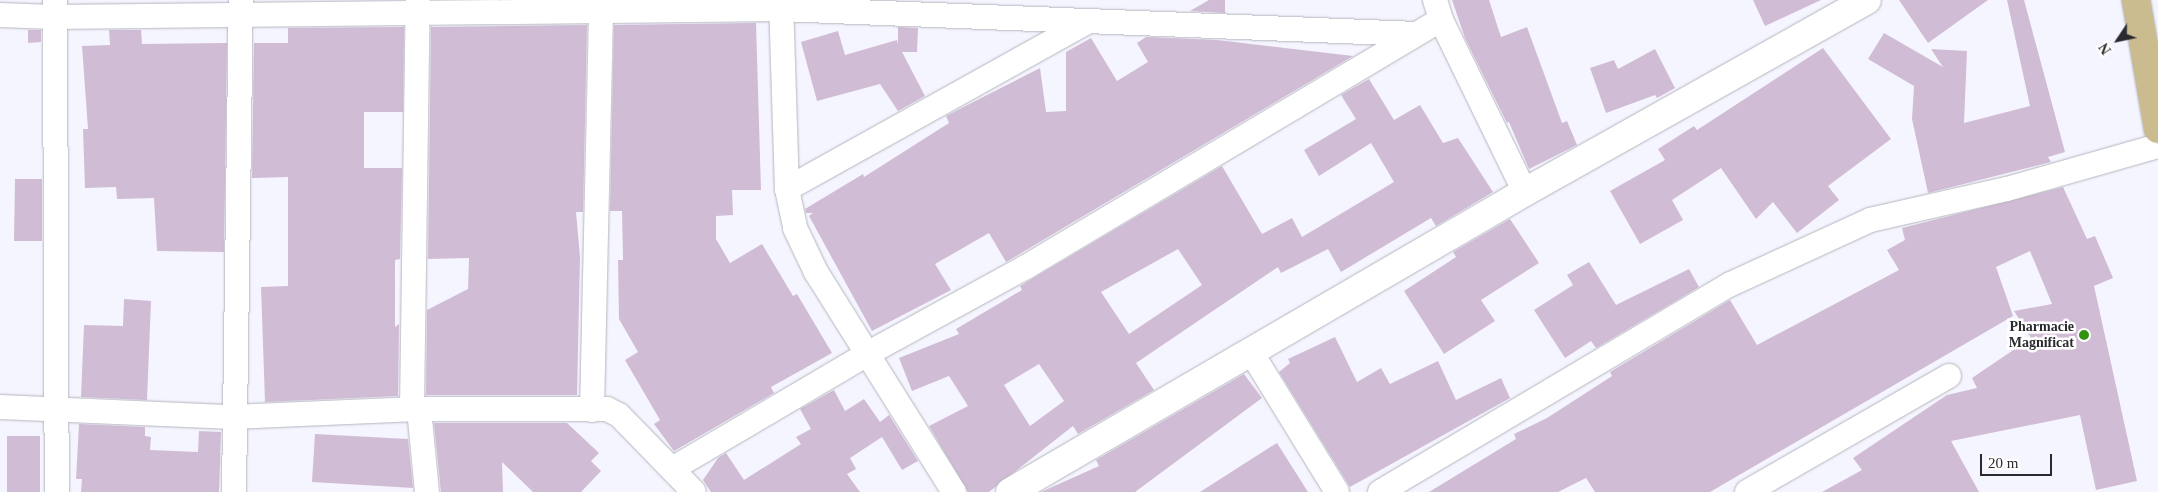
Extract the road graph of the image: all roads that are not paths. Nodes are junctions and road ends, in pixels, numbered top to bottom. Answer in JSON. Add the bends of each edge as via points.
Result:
{"nodes":[{"id":1,"x":1867,"y":0,"type":"edge"},
{"id":2,"x":2136,"y":0,"type":"edge"},
{"id":3,"x":781,"y":5,"type":"edge"},
{"id":4,"x":241,"y":6,"type":"edge"},
{"id":5,"x":418,"y":6,"type":"edge"},
{"id":6,"x":601,"y":6,"type":"edge"},
{"id":7,"x":55,"y":9,"type":"edge"},
{"id":8,"x":1438,"y":10,"type":"edge"},
{"id":9,"x":0,"y":15,"type":"edge"},
{"id":10,"x":1086,"y":23,"type":"junction"},
{"id":11,"x":1416,"y":34,"type":"junction"},
{"id":12,"x":2158,"y":129,"type":"edge"},
{"id":13,"x":2158,"y":146,"type":"edge"},
{"id":14,"x":788,"y":189,"type":"junction"},
{"id":15,"x":1525,"y":192,"type":"junction"},
{"id":16,"x":1251,"y":352,"type":"junction"},
{"id":17,"x":867,"y":354,"type":"junction"},
{"id":18,"x":1949,"y":376,"type":"dead end"},
{"id":19,"x":0,"y":407,"type":"edge"},
{"id":20,"x":57,"y":408,"type":"junction"},
{"id":21,"x":416,"y":409,"type":"junction"},
{"id":22,"x":592,"y":410,"type":"junction"},
{"id":23,"x":232,"y":417,"type":"junction"},
{"id":24,"x":672,"y":469,"type":"junction"},
{"id":25,"x":57,"y":492,"type":"edge"},
{"id":26,"x":234,"y":492,"type":"edge"},
{"id":27,"x":427,"y":492,"type":"edge"},
{"id":28,"x":694,"y":492,"type":"edge"},
{"id":29,"x":954,"y":492,"type":"edge"},
{"id":30,"x":1010,"y":492,"type":"edge"},
{"id":31,"x":1337,"y":492,"type":"edge"},
{"id":32,"x":1380,"y":492,"type":"edge"},
{"id":33,"x":1747,"y":492,"type":"edge"}],
"edges":[{"from":1,"to":15,"type":"street"},
{"from":2,"to":12,"type":"main road"},
{"from":3,"to":6,"type":"street"},
{"from":3,"to":10,"type":"street"},
{"from":3,"to":14,"type":"street"},
{"from":4,"to":5,"type":"street"},
{"from":4,"to":7,"type":"street"},
{"from":4,"to":23,"type":"street"},
{"from":5,"to":6,"type":"street"},
{"from":5,"to":21,"type":"street"},
{"from":6,"to":22,"type":"street"},
{"from":7,"to":9,"type":"street"},
{"from":7,"to":20,"type":"street"},
{"from":8,"to":11,"type":"street"},
{"from":8,"to":15,"type":"street"},
{"from":10,"to":11,"type":"street"},
{"from":10,"to":14,"type":"street"},
{"from":11,"to":17,"type":"street","via":[[1026,267]]},
{"from":13,"to":32,"type":"street","via":[[2007,189],[1870,220],[1731,284]]},
{"from":14,"to":17,"type":"street","via":[[795,228],[816,272]]},
{"from":15,"to":16,"type":"street"},
{"from":16,"to":30,"type":"street"},
{"from":16,"to":31,"type":"street"},
{"from":17,"to":24,"type":"street"},
{"from":17,"to":29,"type":"street"},
{"from":18,"to":33,"type":"street"},
{"from":19,"to":20,"type":"street"},
{"from":20,"to":23,"type":"street"},
{"from":20,"to":25,"type":"street"},
{"from":21,"to":22,"type":"street"},
{"from":21,"to":23,"type":"street"},
{"from":21,"to":27,"type":"street"},
{"from":22,"to":24,"type":"street","via":[[607,409],[619,415]]},
{"from":23,"to":26,"type":"street"},
{"from":24,"to":28,"type":"street"}]}
